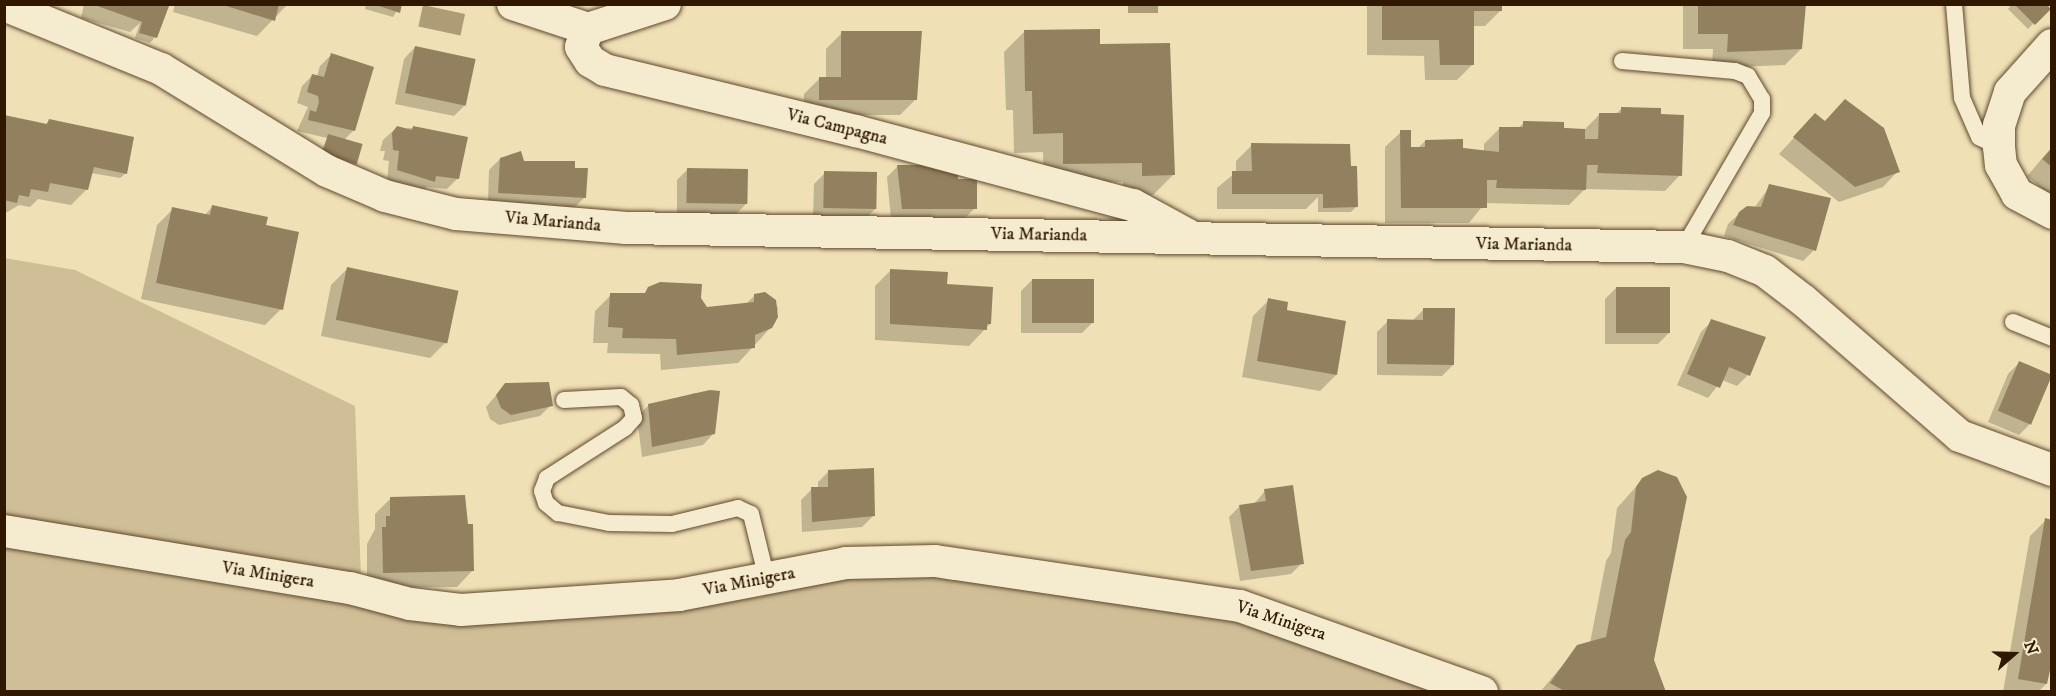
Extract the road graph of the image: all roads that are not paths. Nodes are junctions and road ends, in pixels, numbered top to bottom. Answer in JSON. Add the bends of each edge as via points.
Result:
{"nodes":[{"id":1,"x":513,"y":4,"type":"edge"},
{"id":2,"x":665,"y":4,"type":"edge"},
{"id":3,"x":1954,"y":4,"type":"edge"},
{"id":4,"x":4,"y":5,"type":"edge"},
{"id":5,"x":588,"y":29,"type":"junction"},
{"id":6,"x":2052,"y":45,"type":"edge"},
{"id":7,"x":1622,"y":61,"type":"dead end"},
{"id":8,"x":1999,"y":147,"type":"junction"},
{"id":9,"x":2052,"y":213,"type":"edge"},
{"id":10,"x":1193,"y":238,"type":"junction"},
{"id":11,"x":1684,"y":247,"type":"junction"},
{"id":12,"x":2013,"y":322,"type":"dead end"},
{"id":13,"x":2052,"y":338,"type":"edge"},
{"id":14,"x":564,"y":400,"type":"dead end"},
{"id":15,"x":2052,"y":470,"type":"edge"},
{"id":16,"x":4,"y":531,"type":"edge"},
{"id":17,"x":767,"y":579,"type":"junction"},
{"id":18,"x":1482,"y":692,"type":"edge"}],
"edges":[{"from":1,"to":5,"type":"street"},
{"from":2,"to":5,"type":"street"},
{"from":3,"to":8,"type":"lane","via":[[1962,98],[1979,137]]},
{"from":4,"to":10,"type":"street","name":"Via Marianda","via":[[161,69],[327,171],[385,196],[456,214],[626,228]]},
{"from":5,"to":10,"type":"street","name":"Via Campagna","via":[[581,47],[590,61],[605,70],[856,131],[1133,205]]},
{"from":6,"to":8,"type":"street","via":[[2010,92],[1999,125]]},
{"from":7,"to":11,"type":"lane","via":[[1735,71],[1748,76],[1762,99],[1762,113]]},
{"from":8,"to":9,"type":"street","via":[[2001,165],[2017,194]]},
{"from":10,"to":11,"type":"street","name":"Via Marianda"},
{"from":11,"to":15,"type":"street","name":"Via Marianda","via":[[1728,256],[1765,271],[1960,436]]},
{"from":12,"to":13,"type":"lane"},
{"from":14,"to":17,"type":"lane","via":[[621,397],[631,405],[634,418],[626,428],[547,478],[542,491],[546,503],[558,513],[609,524],[672,524],[738,508],[752,514]]},
{"from":16,"to":17,"type":"street","name":"Via Minigera","via":[[460,610],[679,595]]},
{"from":17,"to":18,"type":"street","name":"Via Minigera","via":[[846,563],[935,561],[1240,606]]}]}
